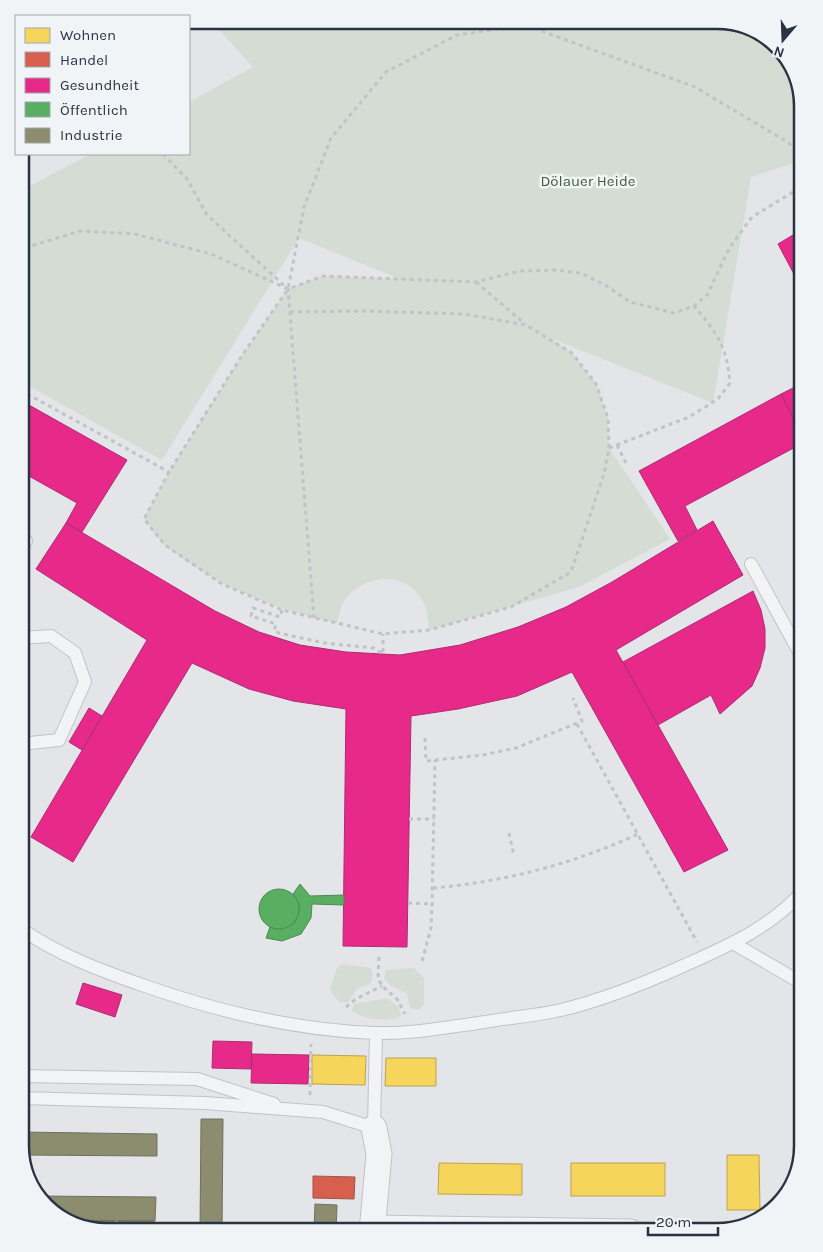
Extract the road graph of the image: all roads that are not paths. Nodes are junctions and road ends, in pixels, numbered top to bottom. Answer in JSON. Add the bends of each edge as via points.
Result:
{"nodes":[{"id":1,"x":751,"y":564,"type":"dead end"},
{"id":2,"x":29,"y":637,"type":"edge"},
{"id":3,"x":794,"y":643,"type":"edge"},
{"id":4,"x":29,"y":743,"type":"edge"},
{"id":5,"x":794,"y":901,"type":"edge"},
{"id":6,"x":29,"y":933,"type":"edge"},
{"id":7,"x":733,"y":944,"type":"junction"},
{"id":8,"x":794,"y":979,"type":"edge"},
{"id":9,"x":376,"y":1033,"type":"junction"},
{"id":10,"x":29,"y":1076,"type":"edge"},
{"id":11,"x":197,"y":1079,"type":"junction"},
{"id":12,"x":29,"y":1098,"type":"edge"},
{"id":13,"x":205,"y":1103,"type":"junction"},
{"id":14,"x":294,"y":1110,"type":"junction"},
{"id":15,"x":374,"y":1128,"type":"junction"},
{"id":16,"x":373,"y":1223,"type":"edge"}],
"edges":[{"from":1,"to":3,"type":"lane"},
{"from":2,"to":4,"type":"lane","via":[[51,636],[75,653],[85,682],[59,740]]},
{"from":5,"to":7,"type":"lane","via":[[783,913]]},
{"from":6,"to":9,"type":"lane","via":[[66,955],[159,991],[248,1017]]},
{"from":7,"to":8,"type":"lane"},
{"from":7,"to":9,"type":"lane","via":[[653,979],[561,1010],[439,1030]]},
{"from":9,"to":15,"type":"lane"},
{"from":10,"to":11,"type":"lane"},
{"from":11,"to":13,"type":"lane"},
{"from":11,"to":14,"type":"lane"},
{"from":12,"to":13,"type":"lane"},
{"from":13,"to":14,"type":"lane"},
{"from":14,"to":15,"type":"lane","via":[[323,1112]]},
{"from":15,"to":16,"type":"street","via":[[379,1154]]}]}
